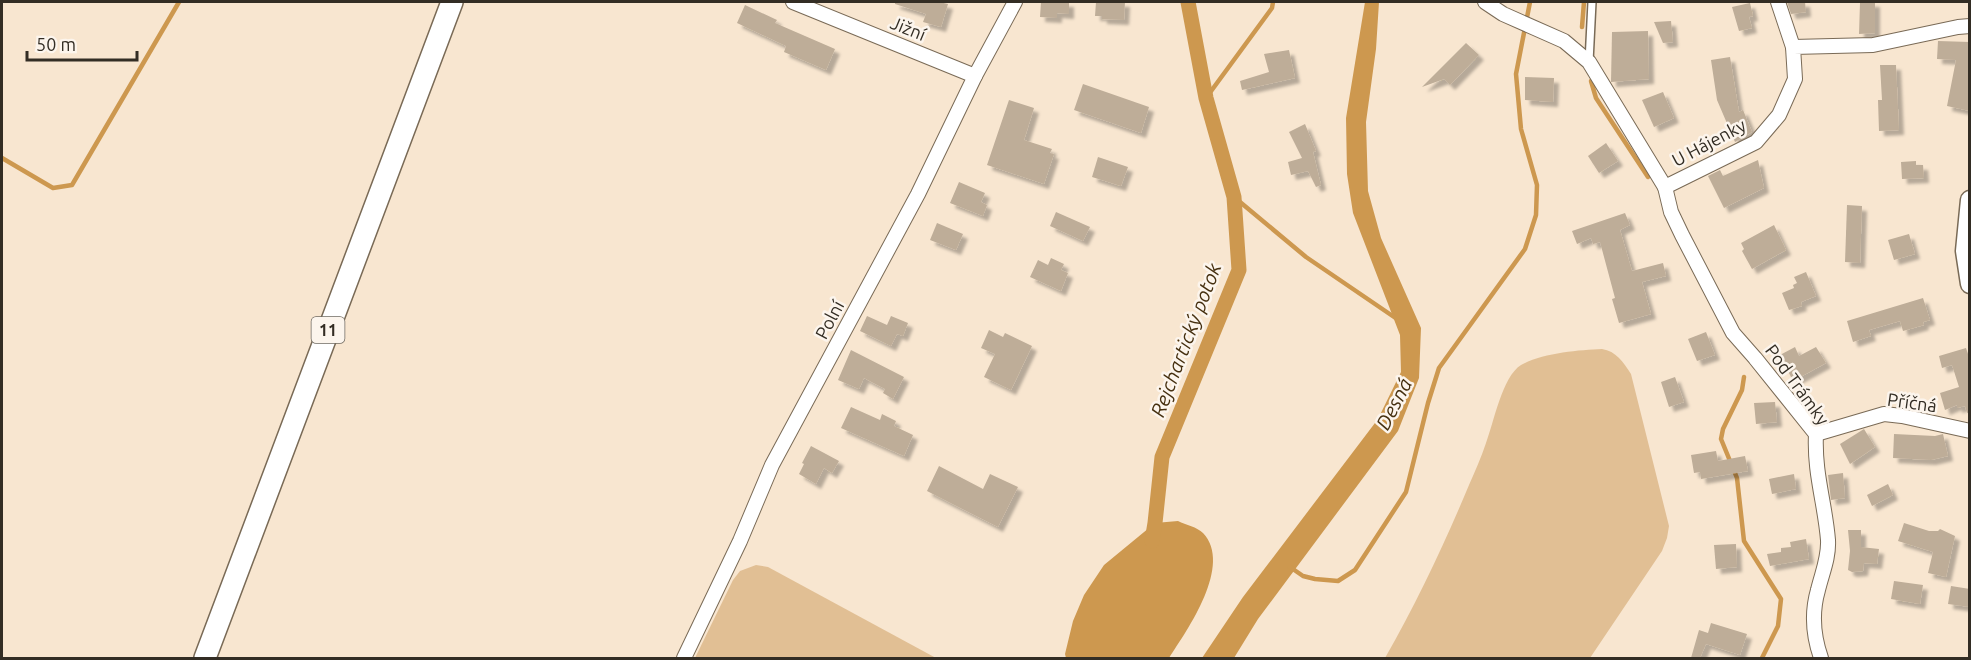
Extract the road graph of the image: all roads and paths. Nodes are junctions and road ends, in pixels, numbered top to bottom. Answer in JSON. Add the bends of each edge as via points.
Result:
{"nodes":[{"id":1,"x":452,"y":2,"type":"edge"},
{"id":2,"x":793,"y":2,"type":"edge"},
{"id":3,"x":1015,"y":2,"type":"edge"},
{"id":4,"x":1485,"y":2,"type":"edge"},
{"id":5,"x":1593,"y":2,"type":"edge"},
{"id":6,"x":1778,"y":2,"type":"edge"},
{"id":7,"x":1970,"y":26,"type":"edge"},
{"id":8,"x":1793,"y":47,"type":"junction"},
{"id":9,"x":1589,"y":62,"type":"junction"},
{"id":10,"x":975,"y":76,"type":"junction"},
{"id":11,"x":1665,"y":187,"type":"junction"},
{"id":12,"x":1970,"y":200,"type":"edge"},
{"id":13,"x":1970,"y":284,"type":"edge"},
{"id":14,"x":1970,"y":431,"type":"edge"},
{"id":15,"x":1816,"y":434,"type":"junction"},
{"id":16,"x":205,"y":658,"type":"edge"},
{"id":17,"x":684,"y":658,"type":"edge"},
{"id":18,"x":1821,"y":658,"type":"edge"}],
"edges":[{"from":1,"to":16,"type":"main road","number":"11"},
{"from":2,"to":10,"type":"street","name":"Jižní"},
{"from":3,"to":10,"type":"street","name":"Polní"},
{"from":4,"to":9,"type":"street","name":"U Hájenky","via":[[1564,41]]},
{"from":5,"to":9,"type":"lane"},
{"from":6,"to":8,"type":"street","name":"U Hájenky"},
{"from":7,"to":8,"type":"street","via":[[1873,45]]},
{"from":8,"to":11,"type":"street","name":"U Hájenky","via":[[1795,78],[1779,115],[1756,142]]},
{"from":9,"to":11,"type":"street","name":"U Hájenky"},
{"from":10,"to":17,"type":"street","name":"Polní","via":[[918,194],[772,465]]},
{"from":11,"to":15,"type":"street","name":"Pod Trámky","via":[[1671,212],[1733,333]]},
{"from":12,"to":13,"type":"street","via":[[1965,251]]},
{"from":14,"to":15,"type":"street","name":"Příčná","via":[[1884,414]]},
{"from":15,"to":18,"type":"street","name":"Pod Trámky","via":[[1814,460],[1828,541],[1828,556],[1814,609],[1815,641]]}]}
